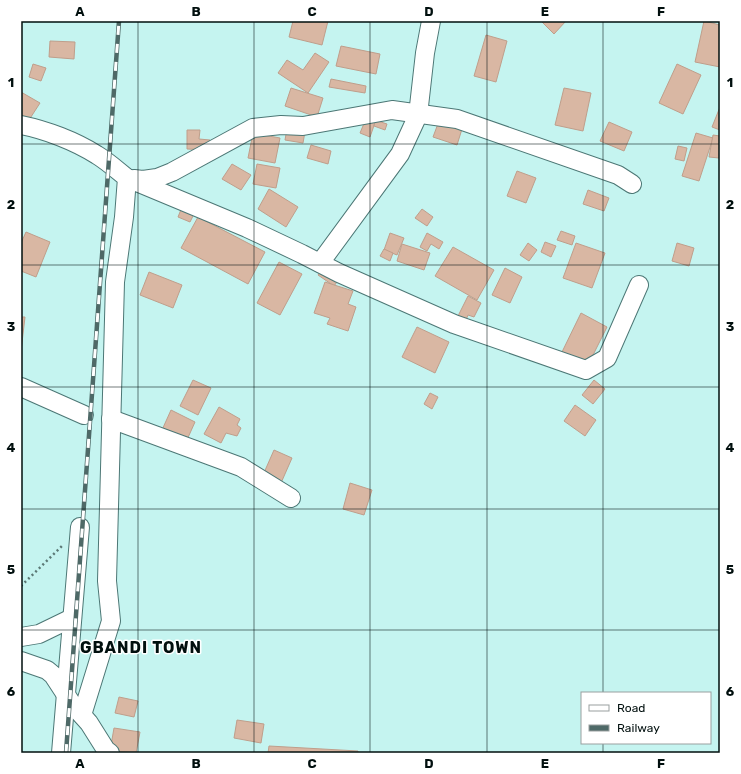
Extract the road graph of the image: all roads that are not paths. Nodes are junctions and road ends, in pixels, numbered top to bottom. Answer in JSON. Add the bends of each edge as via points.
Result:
{"nodes":[{"id":1,"x":431,"y":21,"type":"edge"},
{"id":2,"x":418,"y":115,"type":"junction"},
{"id":3,"x":21,"y":124,"type":"edge"},
{"id":4,"x":127,"y":178,"type":"junction"},
{"id":5,"x":632,"y":184,"type":"dead end"},
{"id":6,"x":320,"y":263,"type":"junction"},
{"id":7,"x":639,"y":284,"type":"dead end"},
{"id":8,"x":21,"y":387,"type":"edge"},
{"id":9,"x":84,"y":415,"type":"dead end"},
{"id":10,"x":111,"y":419,"type":"junction"},
{"id":11,"x":291,"y":498,"type":"dead end"},
{"id":12,"x":80,"y":527,"type":"dead end"},
{"id":13,"x":72,"y":618,"type":"junction"},
{"id":14,"x":21,"y":637,"type":"edge"},
{"id":15,"x":21,"y":662,"type":"edge"},
{"id":16,"x":66,"y":694,"type":"junction"},
{"id":17,"x":82,"y":715,"type":"junction"},
{"id":18,"x":61,"y":753,"type":"edge"},
{"id":19,"x":110,"y":753,"type":"edge"}],
"edges":[{"from":1,"to":2,"type":"street"},
{"from":2,"to":4,"type":"street","via":[[392,110],[303,126],[266,125],[253,128],[157,178]]},
{"from":2,"to":5,"type":"street","via":[[457,119],[618,175]]},
{"from":2,"to":6,"type":"street","via":[[400,154]]},
{"from":3,"to":4,"type":"street","via":[[96,154]]},
{"from":4,"to":6,"type":"street","via":[[248,228]]},
{"from":4,"to":10,"type":"street","via":[[115,282]]},
{"from":6,"to":7,"type":"street","via":[[454,324],[586,370],[607,358]]},
{"from":8,"to":9,"type":"street"},
{"from":10,"to":11,"type":"street","via":[[241,466]]},
{"from":10,"to":17,"type":"street","via":[[107,581],[110,621]]},
{"from":12,"to":13,"type":"street"},
{"from":13,"to":14,"type":"street","via":[[39,634]]},
{"from":13,"to":16,"type":"street"},
{"from":15,"to":16,"type":"street","via":[[47,670]]},
{"from":16,"to":17,"type":"street"},
{"from":16,"to":18,"type":"street"},
{"from":17,"to":19,"type":"street"}]}
